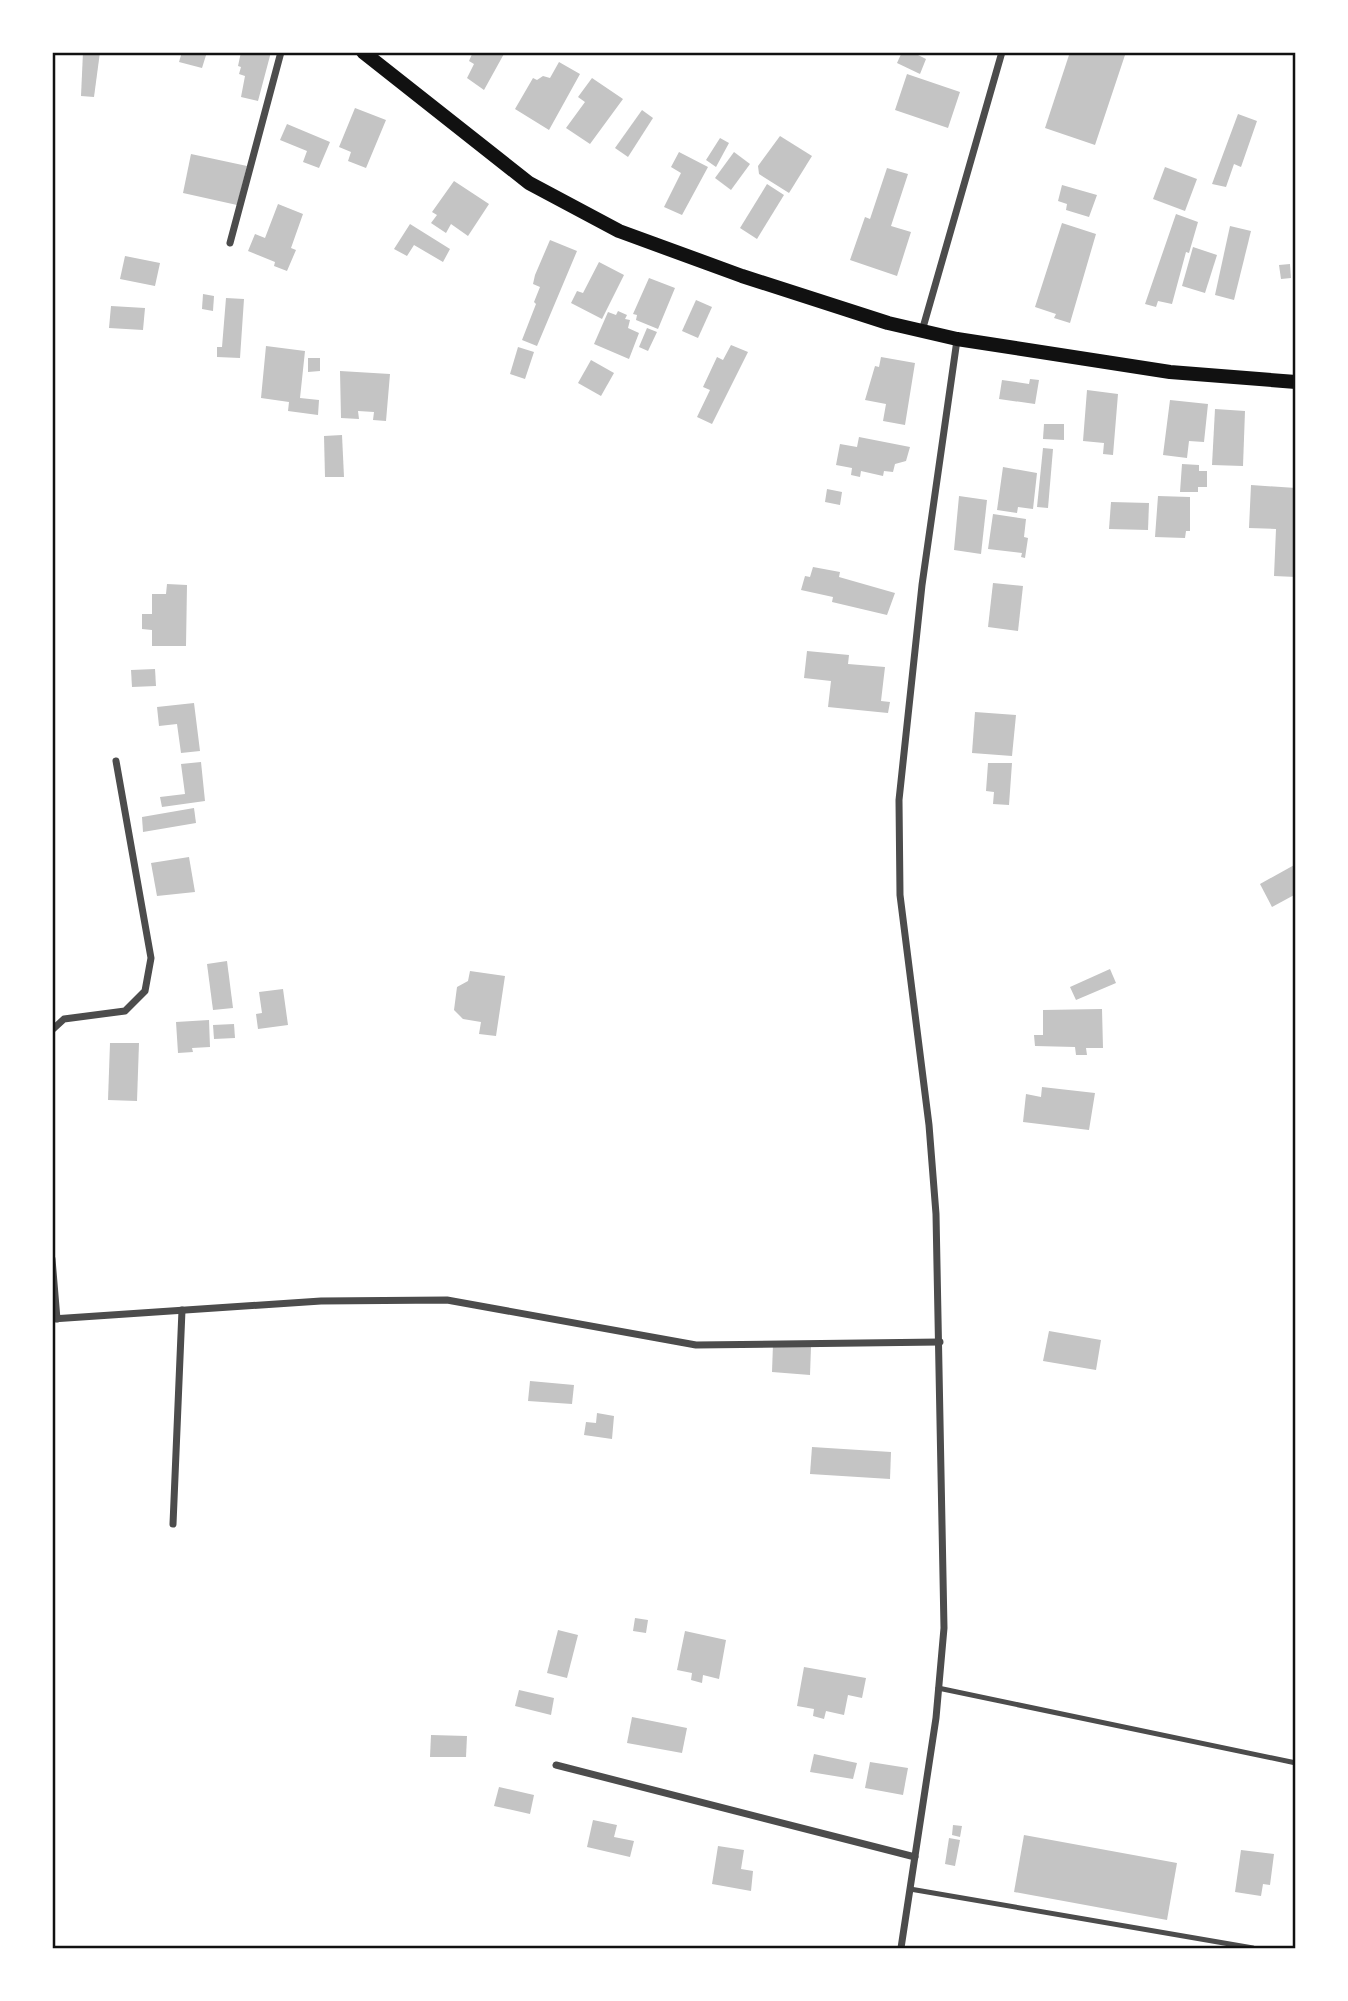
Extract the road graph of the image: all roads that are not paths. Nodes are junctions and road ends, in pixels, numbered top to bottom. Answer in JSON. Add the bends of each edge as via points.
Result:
{"nodes":[{"id":1,"x":281,"y":52,"type":"edge"},
{"id":2,"x":363,"y":52,"type":"edge"},
{"id":3,"x":1002,"y":52,"type":"edge"},
{"id":4,"x":230,"y":243,"type":"dead end"},
{"id":5,"x":921,"y":332,"type":"junction"},
{"id":6,"x":957,"y":339,"type":"junction"},
{"id":7,"x":1296,"y":383,"type":"edge"},
{"id":8,"x":116,"y":761,"type":"dead end"},
{"id":9,"x":52,"y":1030,"type":"edge"},
{"id":10,"x":52,"y":1259,"type":"edge"},
{"id":11,"x":182,"y":1310,"type":"junction"},
{"id":12,"x":55,"y":1319,"type":"edge"},
{"id":13,"x":940,"y":1342,"type":"junction"},
{"id":14,"x":173,"y":1524,"type":"dead end"},
{"id":15,"x":939,"y":1688,"type":"junction"},
{"id":16,"x":1296,"y":1763,"type":"edge"},
{"id":17,"x":556,"y":1765,"type":"dead end"},
{"id":18,"x":915,"y":1857,"type":"junction"},
{"id":19,"x":910,"y":1889,"type":"junction"},
{"id":20,"x":901,"y":1948,"type":"edge"},
{"id":21,"x":1253,"y":1948,"type":"edge"}],
"edges":[{"from":1,"to":4,"type":"street"},
{"from":2,"to":5,"type":"main road","via":[[529,183],[619,231],[742,276]]},
{"from":3,"to":5,"type":"street"},
{"from":5,"to":6,"type":"main road"},
{"from":6,"to":7,"type":"main road","via":[[1170,372]]},
{"from":6,"to":13,"type":"street","via":[[922,585],[899,800],[900,895],[929,1125]]},
{"from":8,"to":9,"type":"street","via":[[150,958],[145,991],[125,1011],[64,1019]]},
{"from":10,"to":12,"type":"street"},
{"from":11,"to":12,"type":"street"},
{"from":11,"to":13,"type":"street","via":[[321,1301],[447,1300],[696,1345]]},
{"from":11,"to":14,"type":"street"},
{"from":13,"to":15,"type":"street","via":[[944,1628]]},
{"from":15,"to":16,"type":"lane"},
{"from":15,"to":18,"type":"street"},
{"from":17,"to":18,"type":"street"},
{"from":18,"to":19,"type":"street"},
{"from":19,"to":20,"type":"street"},
{"from":19,"to":21,"type":"lane"}]}
